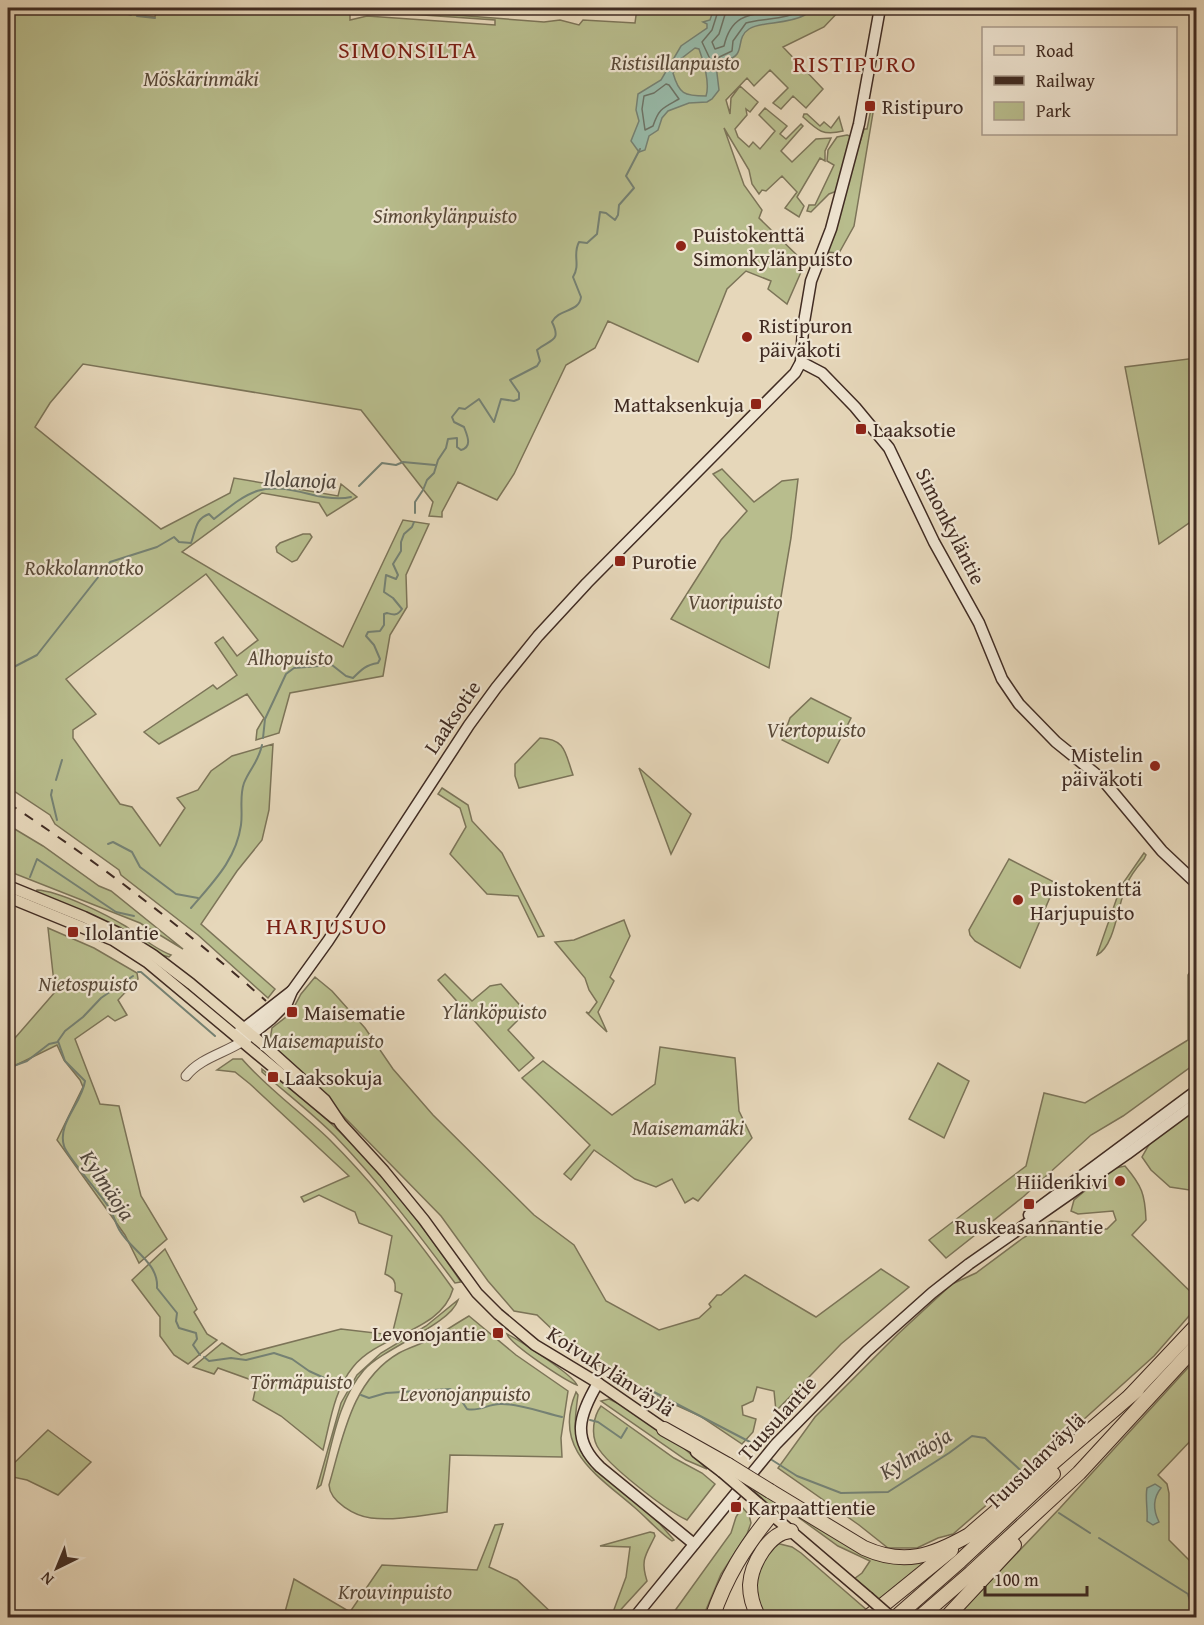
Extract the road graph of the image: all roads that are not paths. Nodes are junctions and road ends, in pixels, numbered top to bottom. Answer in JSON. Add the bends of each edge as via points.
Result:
{"nodes":[{"id":1,"x":880,"y":8,"type":"edge"},
{"id":2,"x":801,"y":362,"type":"junction"},
{"id":3,"x":1197,"y":883,"type":"edge"},
{"id":4,"x":8,"y":886,"type":"edge"},
{"id":5,"x":8,"y":897,"type":"edge"},
{"id":6,"x":243,"y":1035,"type":"junction"},
{"id":7,"x":186,"y":1076,"type":"dead end"},
{"id":8,"x":1197,"y":1091,"type":"edge"},
{"id":9,"x":1197,"y":1103,"type":"edge"},
{"id":10,"x":969,"y":1264,"type":"junction"},
{"id":11,"x":1197,"y":1326,"type":"edge"},
{"id":12,"x":1197,"y":1346,"type":"edge"},
{"id":13,"x":598,"y":1383,"type":"junction"},
{"id":14,"x":1137,"y":1390,"type":"junction"},
{"id":15,"x":664,"y":1429,"type":"joint"},
{"id":16,"x":725,"y":1468,"type":"junction"},
{"id":17,"x":1080,"y":1473,"type":"junction"},
{"id":18,"x":771,"y":1515,"type":"junction"},
{"id":19,"x":791,"y":1531,"type":"junction"},
{"id":20,"x":969,"y":1535,"type":"junction"},
{"id":21,"x":694,"y":1544,"type":"junction"},
{"id":22,"x":634,"y":1617,"type":"edge"},
{"id":23,"x":712,"y":1617,"type":"edge"},
{"id":24,"x":759,"y":1617,"type":"edge"},
{"id":25,"x":867,"y":1617,"type":"edge"},
{"id":26,"x":894,"y":1617,"type":"edge"},
{"id":27,"x":919,"y":1617,"type":"edge"},
{"id":28,"x":946,"y":1617,"type":"edge"}],
"edges":[{"from":1,"to":2,"type":"main road","via":[[848,170],[811,281]]},
{"from":2,"to":3,"type":"main road","name":"Simonkyläntie","via":[[822,373],[889,448],[933,542],[976,618],[1002,679],[1019,704],[1056,742],[1102,779],[1162,850]]},
{"from":2,"to":6,"type":"main road","name":"Laaksotie","via":[[774,397],[538,636],[480,710],[292,991]]},
{"from":4,"to":6,"type":"main road","name":"Koivukylänväylä","via":[[84,917],[144,949],[191,984]]},
{"from":5,"to":6,"type":"main road","name":"Koivukylänväylä","via":[[113,940]]},
{"from":6,"to":7,"type":"street","name":"Laaksotie","via":[[232,1048],[217,1053]]},
{"from":6,"to":13,"type":"main road","name":"Koivukylänväylä","via":[[324,1100],[424,1220],[477,1293],[498,1314],[535,1345]]},
{"from":8,"to":10,"type":"main road","name":"Tuusulantie","via":[[997,1238]]},
{"from":9,"to":10,"type":"main road","name":"Tuusulantie"},
{"from":10,"to":21,"type":"main road","name":"Tuusulantie","via":[[843,1375],[776,1444]]},
{"from":11,"to":14,"type":"highway","name":"Tuusulanväylä"},
{"from":12,"to":17,"type":"highway","name":"Tuusulanväylä"},
{"from":13,"to":15,"type":"main road","name":"Koivukylänväylä"},
{"from":13,"to":21,"type":"main road","via":[[580,1427],[587,1453]]},
{"from":14,"to":20,"type":"highway"},
{"from":14,"to":26,"type":"highway","name":"Tuusulanväylä","via":[[1020,1506]]},
{"from":15,"to":16,"type":"highway"},
{"from":16,"to":18,"type":"main road","bridge":true},
{"from":16,"to":20,"type":"highway","bridge":true,"via":[[880,1555],[898,1558],[929,1554]]},
{"from":17,"to":27,"type":"highway","name":"Tuusulanväylä"},
{"from":17,"to":28,"type":"highway"},
{"from":18,"to":19,"type":"main road"},
{"from":18,"to":23,"type":"highway","via":[[738,1559]]},
{"from":19,"to":24,"type":"highway","via":[[775,1538],[752,1572],[751,1597]]},
{"from":19,"to":26,"type":"main road","bridge":true},
{"from":20,"to":25,"type":"highway"},
{"from":21,"to":22,"type":"main road","name":"Tuusulantie"}]}
